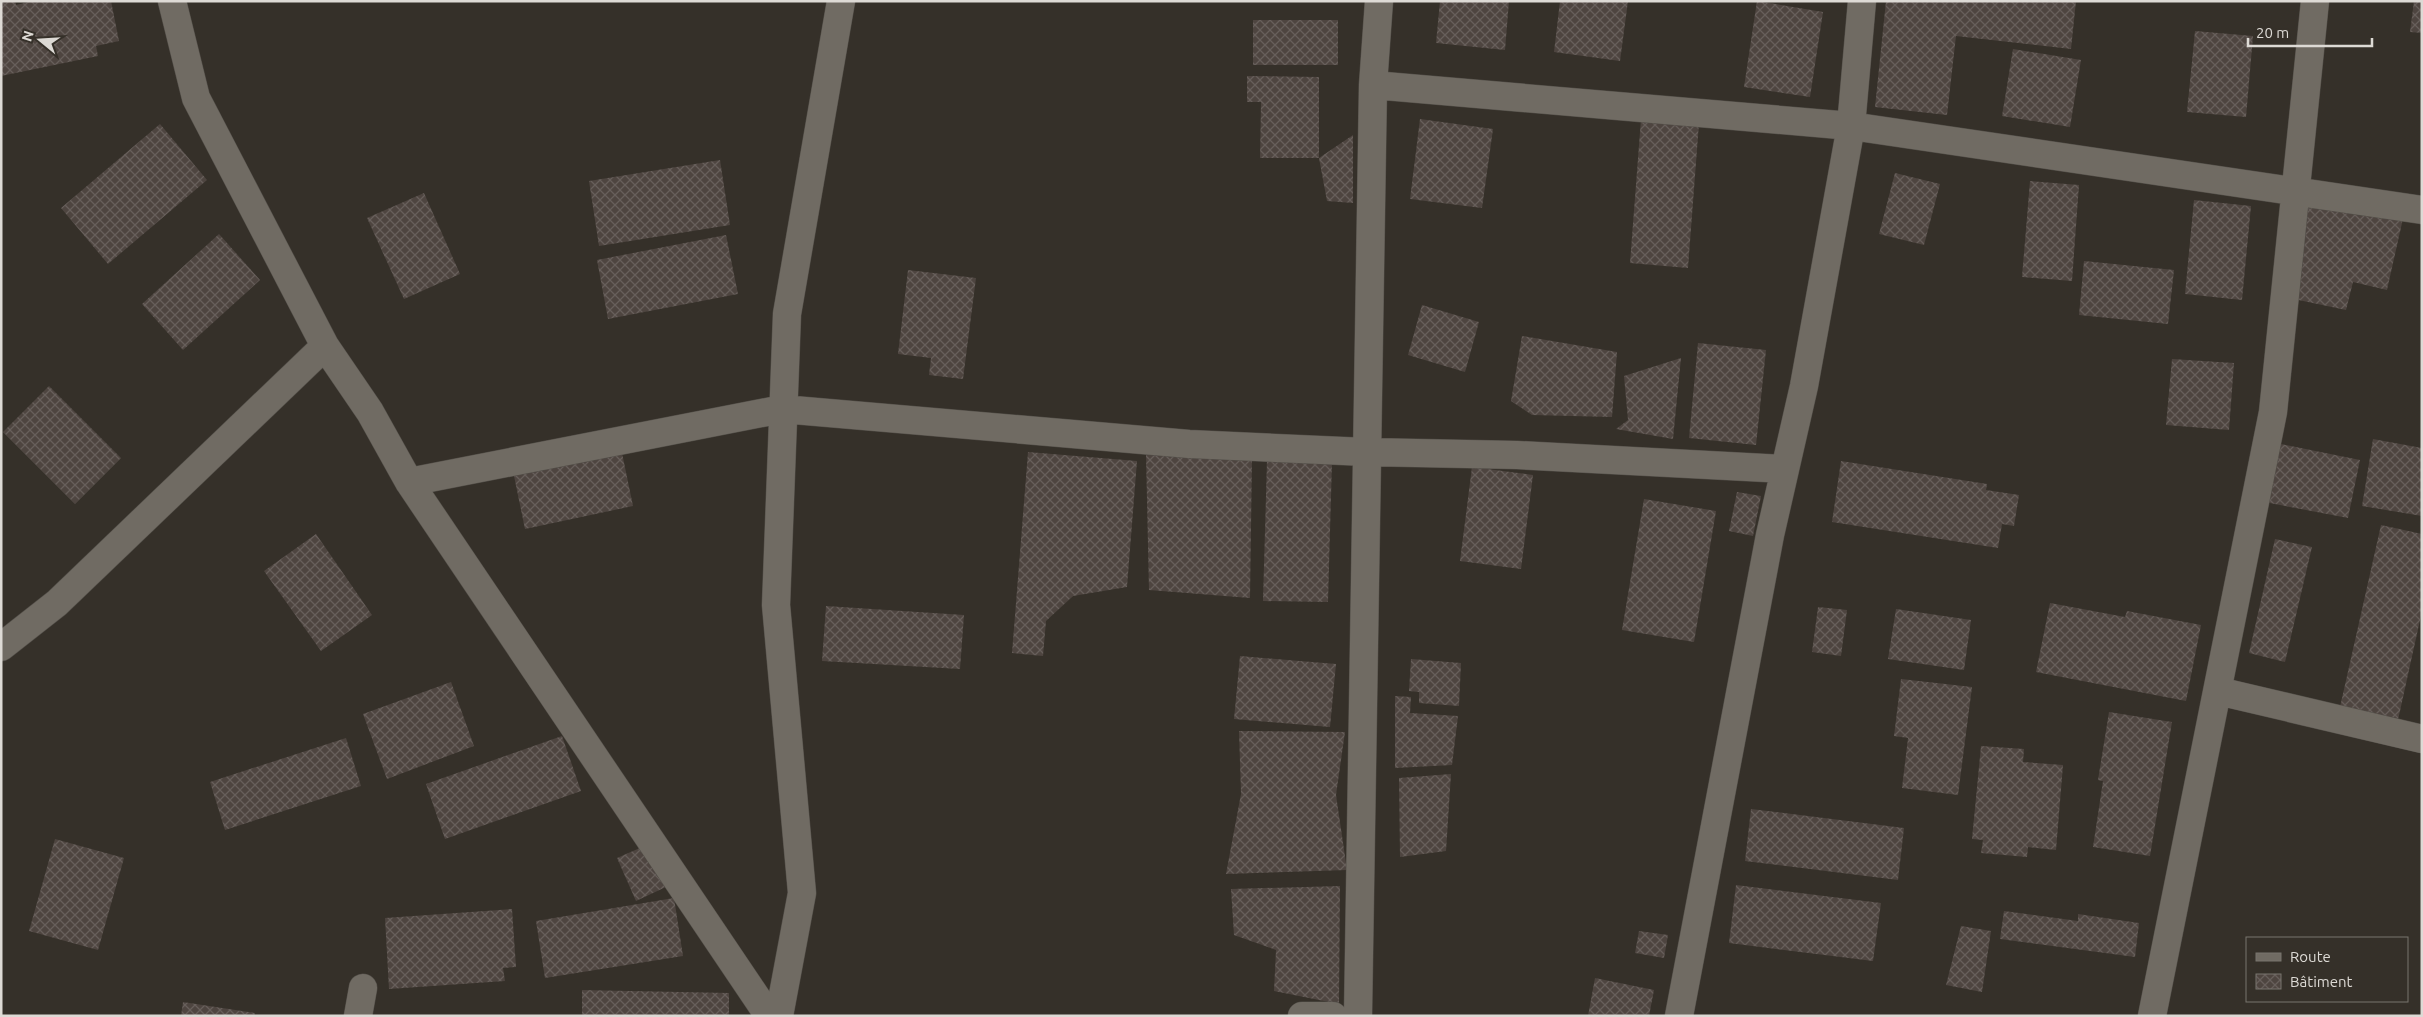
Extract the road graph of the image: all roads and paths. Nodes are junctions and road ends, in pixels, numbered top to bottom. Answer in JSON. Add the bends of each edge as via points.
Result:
{"nodes":[{"id":1,"x":172,"y":1,"type":"edge"},
{"id":2,"x":841,"y":1,"type":"edge"},
{"id":3,"x":1379,"y":1,"type":"edge"},
{"id":4,"x":1862,"y":1,"type":"edge"},
{"id":5,"x":2315,"y":1,"type":"edge"},
{"id":6,"x":1373,"y":85,"type":"junction"},
{"id":7,"x":1851,"y":126,"type":"junction"},
{"id":8,"x":2296,"y":190,"type":"junction"},
{"id":9,"x":2422,"y":210,"type":"edge"},
{"id":10,"x":324,"y":346,"type":"junction"},
{"id":11,"x":782,"y":409,"type":"junction"},
{"id":12,"x":1366,"y":452,"type":"junction"},
{"id":13,"x":1784,"y":469,"type":"junction"},
{"id":14,"x":409,"y":482,"type":"junction"},
{"id":15,"x":1,"y":647,"type":"edge"},
{"id":16,"x":2218,"y":691,"type":"junction"},
{"id":17,"x":2422,"y":739,"type":"edge"},
{"id":18,"x":363,"y":988,"type":"dead end"},
{"id":19,"x":358,"y":1016,"type":"edge"},
{"id":20,"x":769,"y":1016,"type":"edge"},
{"id":21,"x":779,"y":1016,"type":"edge"},
{"id":22,"x":1302,"y":1016,"type":"edge"},
{"id":23,"x":1333,"y":1016,"type":"edge"},
{"id":24,"x":1358,"y":1016,"type":"edge"},
{"id":25,"x":1679,"y":1016,"type":"edge"},
{"id":26,"x":2152,"y":1016,"type":"edge"}],
"edges":[{"from":1,"to":10,"type":"street","via":[[196,98]]},
{"from":2,"to":11,"type":"street","via":[[787,314]]},
{"from":3,"to":6,"type":"street"},
{"from":4,"to":7,"type":"street"},
{"from":5,"to":8,"type":"street"},
{"from":6,"to":7,"type":"street"},
{"from":6,"to":12,"type":"street"},
{"from":7,"to":8,"type":"street"},
{"from":7,"to":13,"type":"street","via":[[1804,386]]},
{"from":8,"to":9,"type":"street"},
{"from":8,"to":16,"type":"street","via":[[2273,412]]},
{"from":10,"to":14,"type":"street","via":[[370,412]]},
{"from":10,"to":15,"type":"street","via":[[57,603]]},
{"from":11,"to":12,"type":"street","via":[[1189,444]]},
{"from":11,"to":14,"type":"street"},
{"from":11,"to":21,"type":"street","via":[[776,606],[802,893]]},
{"from":12,"to":13,"type":"street","via":[[1517,455]]},
{"from":12,"to":24,"type":"street"},
{"from":13,"to":25,"type":"street"},
{"from":14,"to":20,"type":"street"},
{"from":16,"to":17,"type":"street"},
{"from":16,"to":26,"type":"street"},
{"from":18,"to":19,"type":"street"},
{"from":22,"to":23,"type":"street"}]}
